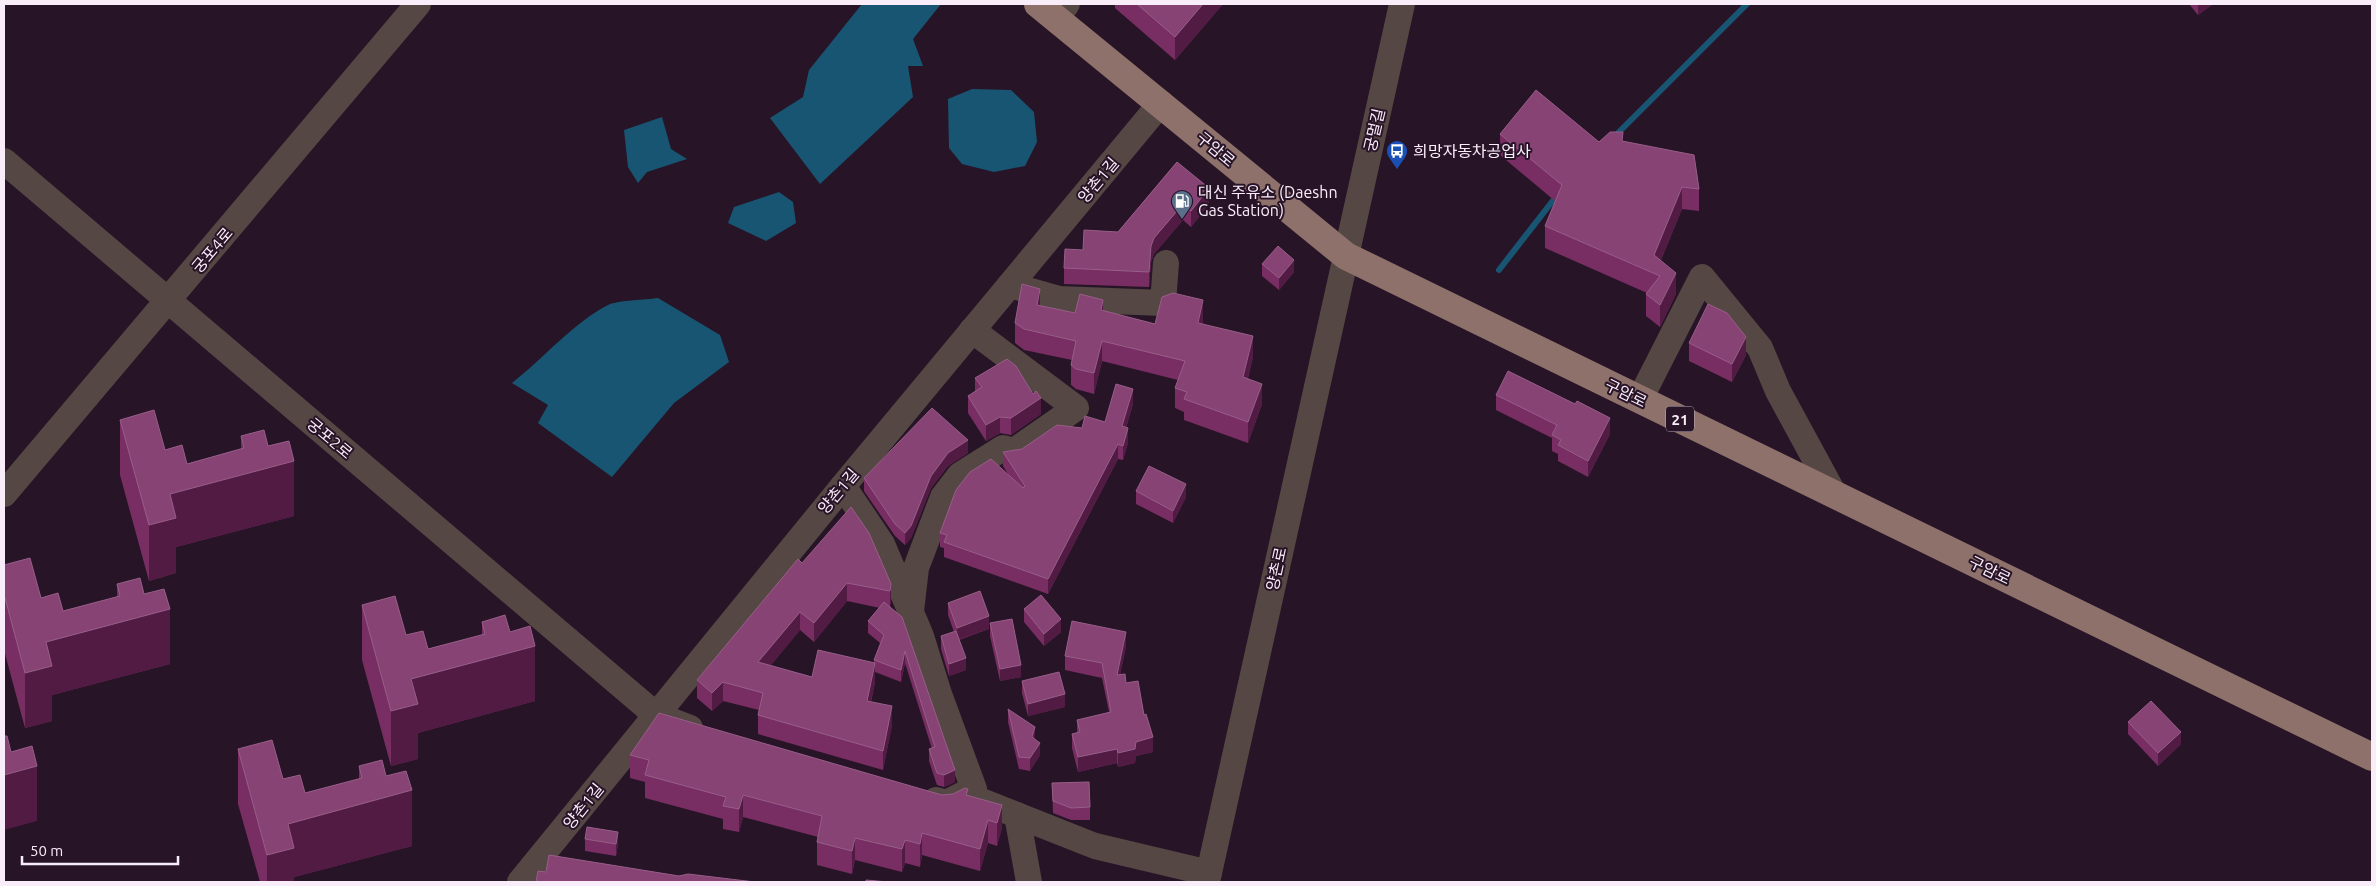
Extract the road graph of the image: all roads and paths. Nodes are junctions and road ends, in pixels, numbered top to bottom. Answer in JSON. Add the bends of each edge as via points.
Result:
{"nodes":[{"id":1,"x":418,"y":4,"type":"edge"},
{"id":2,"x":1402,"y":4,"type":"edge"},
{"id":3,"x":1054,"y":8,"type":"edge"},
{"id":4,"x":1162,"y":103,"type":"junction"},
{"id":5,"x":4,"y":161,"type":"edge"},
{"id":6,"x":1346,"y":256,"type":"junction"},
{"id":7,"x":1166,"y":263,"type":"dead end"},
{"id":8,"x":1010,"y":285,"type":"junction"},
{"id":9,"x":169,"y":301,"type":"junction"},
{"id":10,"x":972,"y":330,"type":"junction"},
{"id":11,"x":1640,"y":399,"type":"junction"},
{"id":12,"x":843,"y":486,"type":"junction"},
{"id":13,"x":4,"y":494,"type":"edge"},
{"id":14,"x":1834,"y":494,"type":"junction"},
{"id":15,"x":911,"y":612,"type":"junction"},
{"id":16,"x":656,"y":715,"type":"junction"},
{"id":17,"x":709,"y":735,"type":"edge"},
{"id":18,"x":2372,"y":757,"type":"edge"},
{"id":19,"x":964,"y":794,"type":"junction"},
{"id":20,"x":917,"y":795,"type":"edge"},
{"id":21,"x":1017,"y":815,"type":"junction"},
{"id":22,"x":540,"y":859,"type":"junction"},
{"id":23,"x":568,"y":864,"type":"edge"},
{"id":24,"x":1208,"y":878,"type":"edge"},
{"id":25,"x":520,"y":882,"type":"edge"},
{"id":26,"x":1030,"y":882,"type":"edge"}],
"edges":[{"from":1,"to":9,"type":"street","name":"궁포4로"},
{"from":2,"to":6,"type":"street","name":"궁멀길"},
{"from":3,"to":4,"type":"main road","name":"구암로","number":"21"},
{"from":4,"to":6,"type":"main road","name":"구암로","number":"21"},
{"from":4,"to":8,"type":"street","name":"양촌1길"},
{"from":5,"to":9,"type":"street","name":"궁포2로"},
{"from":6,"to":11,"type":"main road","name":"구암로","number":"21"},
{"from":6,"to":24,"type":"street","name":"양촌로"},
{"from":7,"to":8,"type":"street","via":[[1163,302],[1059,299]]},
{"from":8,"to":10,"type":"street","name":"양촌1길"},
{"from":9,"to":13,"type":"street","name":"궁포4로"},
{"from":9,"to":16,"type":"street","name":"궁포2로"},
{"from":10,"to":12,"type":"street","name":"양촌1길"},
{"from":10,"to":15,"type":"street","via":[[1076,408],[1014,451],[1003,448],[960,475],[944,498],[916,568]]},
{"from":11,"to":14,"type":"main road","name":"구암로","number":"21"},
{"from":11,"to":14,"type":"street","via":[[1702,277],[1760,348],[1778,391]]},
{"from":12,"to":15,"type":"street","via":[[882,544]]},
{"from":12,"to":16,"type":"street","name":"양촌1길"},
{"from":14,"to":18,"type":"main road","name":"구암로","number":"21"},
{"from":15,"to":19,"type":"street","via":[[974,789]]},
{"from":16,"to":17,"type":"street","name":"궁포2로"},
{"from":16,"to":22,"type":"street","name":"양촌1길"},
{"from":19,"to":20,"type":"street","via":[[946,803]]},
{"from":19,"to":21,"type":"street"},
{"from":21,"to":24,"type":"street","via":[[1095,846]]},
{"from":21,"to":26,"type":"street"},
{"from":22,"to":23,"type":"street"},
{"from":22,"to":25,"type":"street","name":"양촌1길"}]}
